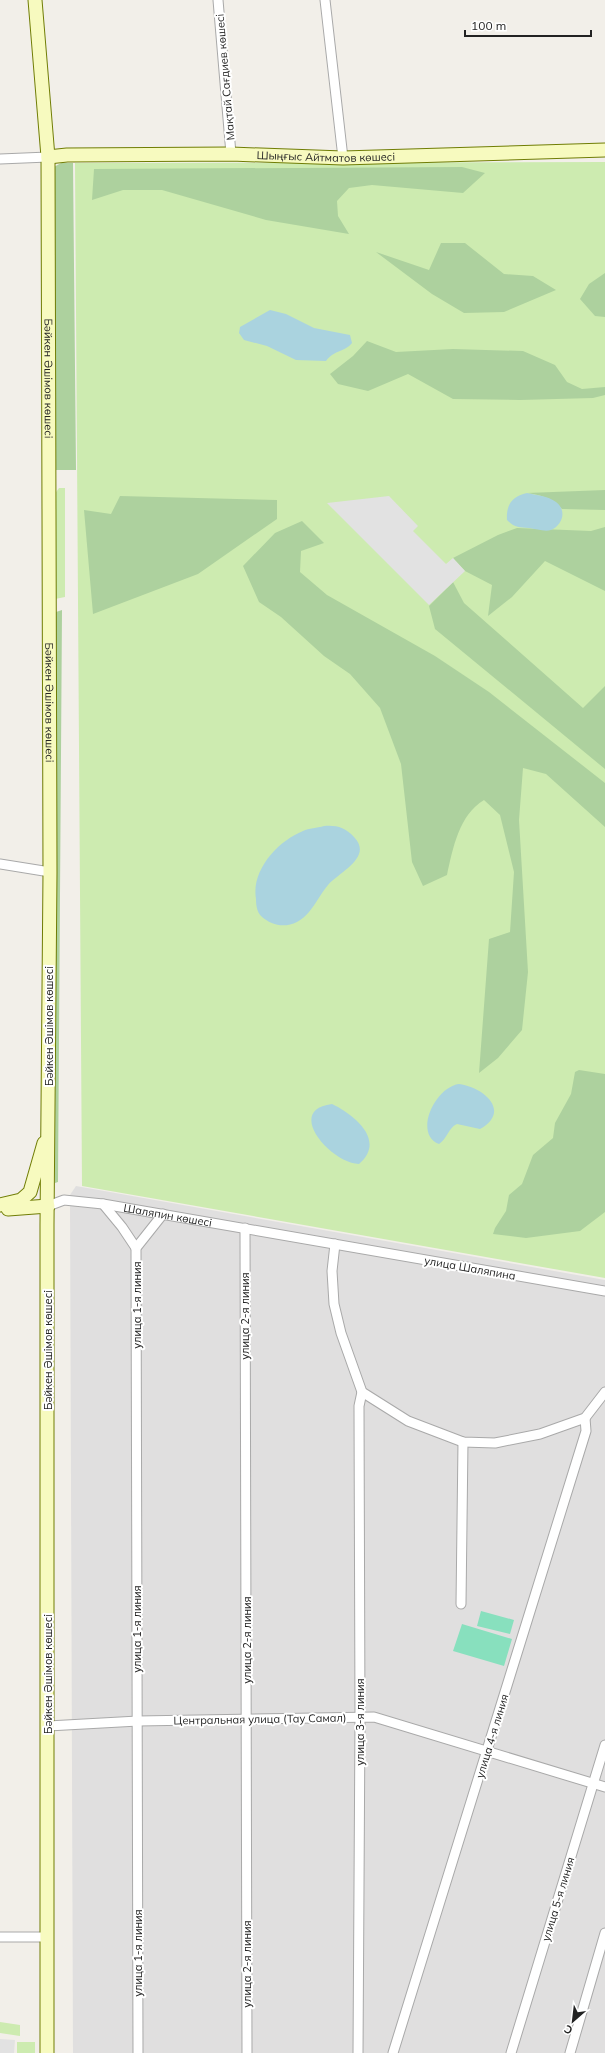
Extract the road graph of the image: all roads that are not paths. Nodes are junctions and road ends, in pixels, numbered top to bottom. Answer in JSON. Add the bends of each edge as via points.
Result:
{"nodes":[{"id":1,"x":35,"y":0,"type":"edge"},
{"id":2,"x":218,"y":0,"type":"edge"},
{"id":3,"x":325,"y":0,"type":"edge"},
{"id":4,"x":605,"y":150,"type":"edge"},
{"id":5,"x":231,"y":154,"type":"junction"},
{"id":6,"x":48,"y":157,"type":"junction"},
{"id":7,"x":343,"y":158,"type":"junction"},
{"id":8,"x":0,"y":159,"type":"edge"},
{"id":9,"x":0,"y":864,"type":"edge"},
{"id":10,"x":50,"y":872,"type":"junction"},
{"id":11,"x":49,"y":1124,"type":"junction"},
{"id":12,"x":103,"y":1204,"type":"junction"},
{"id":13,"x":0,"y":1205,"type":"edge"},
{"id":14,"x":48,"y":1206,"type":"junction"},
{"id":15,"x":0,"y":1209,"type":"edge"},
{"id":16,"x":164,"y":1214,"type":"junction"},
{"id":17,"x":245,"y":1228,"type":"junction"},
{"id":18,"x":335,"y":1244,"type":"junction"},
{"id":19,"x":136,"y":1248,"type":"junction"},
{"id":20,"x":605,"y":1291,"type":"edge"},
{"id":21,"x":362,"y":1392,"type":"junction"},
{"id":22,"x":605,"y":1392,"type":"edge"},
{"id":23,"x":585,"y":1418,"type":"junction"},
{"id":24,"x":463,"y":1442,"type":"junction"},
{"id":25,"x":461,"y":1604,"type":"dead end"},
{"id":26,"x":360,"y":1718,"type":"junction"},
{"id":27,"x":247,"y":1719,"type":"junction"},
{"id":28,"x":138,"y":1721,"type":"junction"},
{"id":29,"x":48,"y":1726,"type":"junction"},
{"id":30,"x":605,"y":1745,"type":"edge"},
{"id":31,"x":487,"y":1751,"type":"junction"},
{"id":32,"x":593,"y":1783,"type":"junction"},
{"id":33,"x":605,"y":1787,"type":"edge"},
{"id":34,"x":605,"y":1932,"type":"edge"},
{"id":35,"x":0,"y":1937,"type":"edge"},
{"id":36,"x":46,"y":1937,"type":"junction"},
{"id":37,"x":47,"y":2053,"type":"edge"},
{"id":38,"x":138,"y":2053,"type":"edge"},
{"id":39,"x":247,"y":2053,"type":"edge"},
{"id":40,"x":358,"y":2053,"type":"edge"},
{"id":41,"x":393,"y":2053,"type":"edge"},
{"id":42,"x":511,"y":2053,"type":"edge"},
{"id":43,"x":570,"y":2053,"type":"edge"}],
"edges":[{"from":1,"to":6,"type":"main road","name":"Бәйкен Әшімов көшесі"},
{"from":2,"to":5,"type":"street","name":"Мақтай Сағдиев көшесі"},
{"from":3,"to":7,"type":"street"},
{"from":4,"to":7,"type":"main road","name":"Шыңғыс Айтматов көшесі"},
{"from":5,"to":6,"type":"main road","name":"Шыңғыс Айтматов көшесі"},
{"from":5,"to":7,"type":"main road","name":"Шыңғыс Айтматов көшесі"},
{"from":6,"to":8,"type":"street"},
{"from":6,"to":10,"type":"main road","name":"Бәйкен Әшімов көшесі"},
{"from":9,"to":10,"type":"street"},
{"from":10,"to":11,"type":"main road","name":"Бәйкен Әшімов көшесі"},
{"from":11,"to":13,"type":"main road","via":[[30,1192],[21,1200]]},
{"from":11,"to":14,"type":"main road","name":"Бәйкен Әшімов көшесі"},
{"from":12,"to":14,"type":"street","name":"Шаляпин көшесі","via":[[64,1200]]},
{"from":12,"to":16,"type":"street","name":"Шаляпин көшесі"},
{"from":12,"to":19,"type":"street"},
{"from":14,"to":15,"type":"main road","name":"Шаляпин көшесі"},
{"from":14,"to":29,"type":"main road","name":"Бәйкен Әшімов көшесі"},
{"from":16,"to":17,"type":"street","name":"Шаляпин көшесі"},
{"from":16,"to":19,"type":"street","name":"улица 1-я линия"},
{"from":17,"to":18,"type":"street","name":"Шаляпин көшесі"},
{"from":17,"to":27,"type":"street","name":"улица 2-я линия"},
{"from":18,"to":20,"type":"street","name":"улица Шаляпина"},
{"from":18,"to":21,"type":"street","via":[[332,1271],[334,1304],[341,1333]]},
{"from":19,"to":28,"type":"street","name":"улица 1-я линия"},
{"from":21,"to":24,"type":"street","via":[[408,1420]]},
{"from":21,"to":26,"type":"street","name":"улица 3-я линия","via":[[359,1406]]},
{"from":22,"to":23,"type":"street"},
{"from":23,"to":24,"type":"street","via":[[517,1440],[495,1443]]},
{"from":23,"to":31,"type":"street","name":"улица 4-я линия","via":[[586,1431]]},
{"from":24,"to":25,"type":"street"},
{"from":26,"to":27,"type":"street","name":"Центральная улица (Тау Самал)"},
{"from":26,"to":31,"type":"street","name":"Центральная улица (Тау Самал)","via":[[374,1717]]},
{"from":26,"to":40,"type":"street","name":"улица 3-я линия"},
{"from":27,"to":28,"type":"street","name":"Центральная улица (Тау Самал)"},
{"from":27,"to":39,"type":"street","name":"улица 2-я линия"},
{"from":28,"to":29,"type":"street","name":"Центральная улица (Тау Самал)"},
{"from":28,"to":38,"type":"street","name":"улица 1-я линия"},
{"from":29,"to":36,"type":"main road","name":"Бәйкен Әшімов көшесі"},
{"from":30,"to":32,"type":"street","name":"улица 5-я линия"},
{"from":31,"to":32,"type":"street","name":"Центральная улица (Тау Самал)"},
{"from":31,"to":41,"type":"street","name":"улица 4-я линия"},
{"from":32,"to":33,"type":"street","name":"Центральная улица (Тау Самал)"},
{"from":32,"to":42,"type":"street","name":"улица 5-я линия"},
{"from":34,"to":43,"type":"street"},
{"from":35,"to":36,"type":"street"},
{"from":36,"to":37,"type":"main road","name":"Бәйкен Әшімов көшесі"}]}
